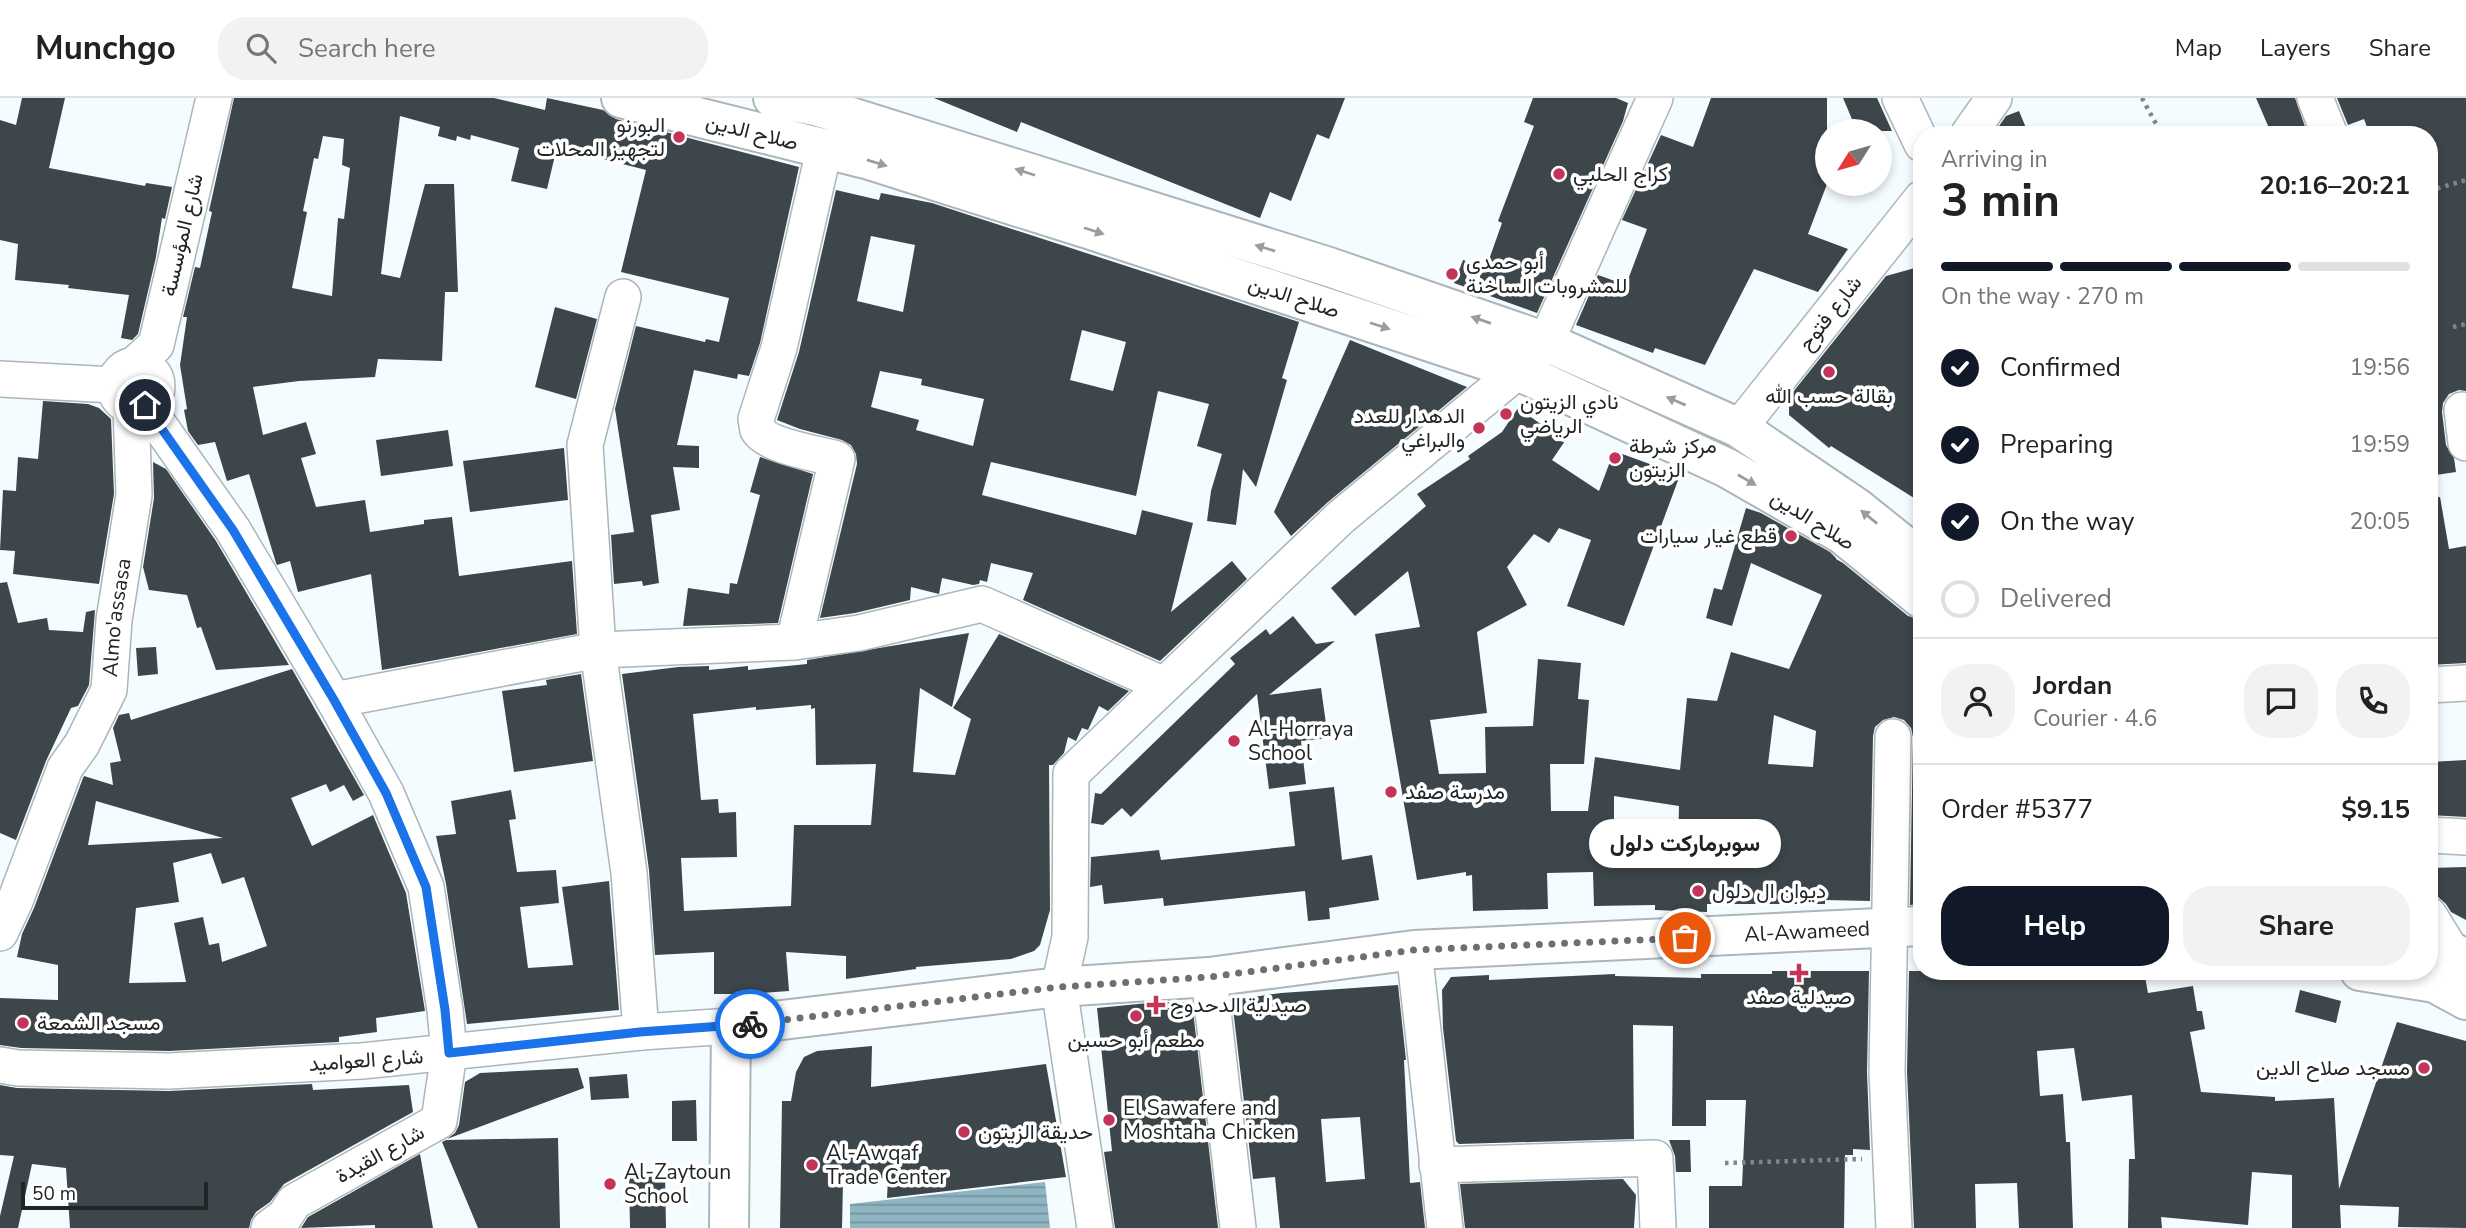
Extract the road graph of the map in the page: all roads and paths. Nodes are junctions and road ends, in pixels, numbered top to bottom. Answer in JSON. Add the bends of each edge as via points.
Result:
{"nodes":[{"id":1,"x":214,"y":98,"type":"edge"},
{"id":2,"x":621,"y":98,"type":"edge"},
{"id":3,"x":773,"y":98,"type":"edge"},
{"id":4,"x":1655,"y":98,"type":"edge"},
{"id":5,"x":1900,"y":98,"type":"edge"},
{"id":6,"x":1994,"y":98,"type":"edge"},
{"id":7,"x":2142,"y":98,"type":"edge"},
{"id":8,"x":2315,"y":98,"type":"edge"},
{"id":9,"x":1913,"y":126,"type":"edge"},
{"id":10,"x":1974,"y":126,"type":"edge"},
{"id":11,"x":2157,"y":126,"type":"edge"},
{"id":12,"x":2326,"y":126,"type":"edge"},
{"id":13,"x":824,"y":150,"type":"junction"},
{"id":14,"x":2466,"y":180,"type":"edge"},
{"id":15,"x":2438,"y":188,"type":"edge"},
{"id":16,"x":1913,"y":209,"type":"edge"},
{"id":17,"x":622,"y":297,"type":"dead end"},
{"id":18,"x":2466,"y":324,"type":"edge"},
{"id":19,"x":2453,"y":327,"type":"dead end"},
{"id":20,"x":1546,"y":342,"type":"junction"},
{"id":21,"x":1518,"y":372,"type":"junction"},
{"id":22,"x":0,"y":379,"type":"edge"},
{"id":23,"x":132,"y":390,"type":"junction"},
{"id":24,"x":1739,"y":428,"type":"junction"},
{"id":25,"x":1913,"y":553,"type":"edge"},
{"id":26,"x":1913,"y":592,"type":"edge"},
{"id":27,"x":794,"y":642,"type":"junction"},
{"id":28,"x":598,"y":650,"type":"junction"},
{"id":29,"x":2466,"y":683,"type":"edge"},
{"id":30,"x":1164,"y":685,"type":"junction"},
{"id":31,"x":2438,"y":685,"type":"edge"},
{"id":32,"x":334,"y":700,"type":"junction"},
{"id":33,"x":1893,"y":737,"type":"dead end"},
{"id":34,"x":2438,"y":835,"type":"edge"},
{"id":35,"x":2466,"y":837,"type":"edge"},
{"id":36,"x":1905,"y":928,"type":"edge"},
{"id":37,"x":0,"y":933,"type":"edge"},
{"id":38,"x":2438,"y":949,"type":"edge"},
{"id":39,"x":1414,"y":950,"type":"junction"},
{"id":40,"x":2443,"y":968,"type":"edge"},
{"id":41,"x":1209,"y":977,"type":"junction"},
{"id":42,"x":1059,"y":987,"type":"junction"},
{"id":43,"x":731,"y":1026,"type":"junction"},
{"id":44,"x":640,"y":1032,"type":"junction"},
{"id":45,"x":449,"y":1053,"type":"junction"},
{"id":46,"x":0,"y":1065,"type":"edge"},
{"id":47,"x":1891,"y":1156,"type":"junction"},
{"id":48,"x":1725,"y":1163,"type":"dead end"},
{"id":49,"x":1437,"y":1165,"type":"junction"},
{"id":50,"x":269,"y":1228,"type":"edge"},
{"id":51,"x":729,"y":1228,"type":"edge"},
{"id":52,"x":1095,"y":1228,"type":"edge"},
{"id":53,"x":1238,"y":1228,"type":"edge"},
{"id":54,"x":1445,"y":1228,"type":"edge"},
{"id":55,"x":1658,"y":1228,"type":"edge"},
{"id":56,"x":1894,"y":1228,"type":"edge"}],
"edges":[{"from":1,"to":23,"type":"street","name":"شارع المؤسسة","via":[[156,345]]},
{"from":2,"to":13,"type":"main road","name":"صلاح الدين"},
{"from":20,"to":3,"type":"main road","name":"صلاح الدين","one_way":true,"via":[[1329,267],[828,110]]},
{"from":4,"to":20,"type":"street"},
{"from":5,"to":9,"type":"street"},
{"from":6,"to":10,"type":"street"},
{"from":7,"to":11,"type":"path"},
{"from":8,"to":12,"type":"street"},
{"from":13,"to":21,"type":"main road","name":"صلاح الدين","one_way":true,"via":[[1091,230]]},
{"from":13,"to":27,"type":"street","via":[[779,348],[756,419],[758,430],[776,443],[837,459]]},
{"from":14,"to":15,"type":"path"},
{"from":16,"to":24,"type":"street","name":"شارع فتوح"},
{"from":17,"to":28,"type":"street","via":[[585,445]]},
{"from":18,"to":19,"type":"path"},
{"from":20,"to":21,"type":"street"},
{"from":24,"to":20,"type":"main road","name":"صلاح الدين","one_way":true},
{"from":21,"to":26,"type":"main road","name":"صلاح الدين","one_way":true,"via":[[1727,468],[1842,534]]},
{"from":21,"to":30,"type":"street","via":[[1341,517]]},
{"from":22,"to":23,"type":"street"},
{"from":23,"to":32,"type":"street","via":[[233,530]]},
{"from":23,"to":37,"type":"street","name":"Almo'assasa","via":[[134,495],[114,620],[109,690],[65,768]]},
{"from":25,"to":24,"type":"main road","name":"صلاح الدين","one_way":true,"via":[[1857,508]]},
{"from":27,"to":28,"type":"street"},
{"from":27,"to":30,"type":"street","via":[[859,633],[982,604]]},
{"from":28,"to":32,"type":"street"},
{"from":28,"to":44,"type":"street","via":[[629,873]]},
{"from":29,"to":31,"type":"street"},
{"from":30,"to":42,"type":"street","via":[[1071,774],[1070,937]]},
{"from":32,"to":45,"type":"street","via":[[386,793],[426,887]]},
{"from":33,"to":36,"type":"street"},
{"from":34,"to":35,"type":"street"},
{"from":36,"to":39,"type":"main road","name":"Al-Awameed"},
{"from":36,"to":47,"type":"street","via":[[1887,1072]]},
{"from":38,"to":40,"type":"street"},
{"from":39,"to":41,"type":"main road","name":"Al-Awameed"},
{"from":39,"to":49,"type":"street"},
{"from":41,"to":42,"type":"main road","name":"Al-Awameed"},
{"from":41,"to":53,"type":"street"},
{"from":42,"to":43,"type":"main road","name":"Al-Awameed"},
{"from":42,"to":52,"type":"street"},
{"from":43,"to":44,"type":"street","name":"شارع العواميد"},
{"from":43,"to":51,"type":"main road"},
{"from":44,"to":45,"type":"street","name":"شارع العواميد"},
{"from":45,"to":46,"type":"street","name":"شارع العواميد","via":[[169,1071]]},
{"from":45,"to":50,"type":"street","name":"شارع القيدة","via":[[439,1121],[294,1202]]},
{"from":47,"to":48,"type":"path"},
{"from":47,"to":56,"type":"street"},
{"from":49,"to":54,"type":"street"},
{"from":49,"to":55,"type":"street","via":[[1655,1158]]}]}
